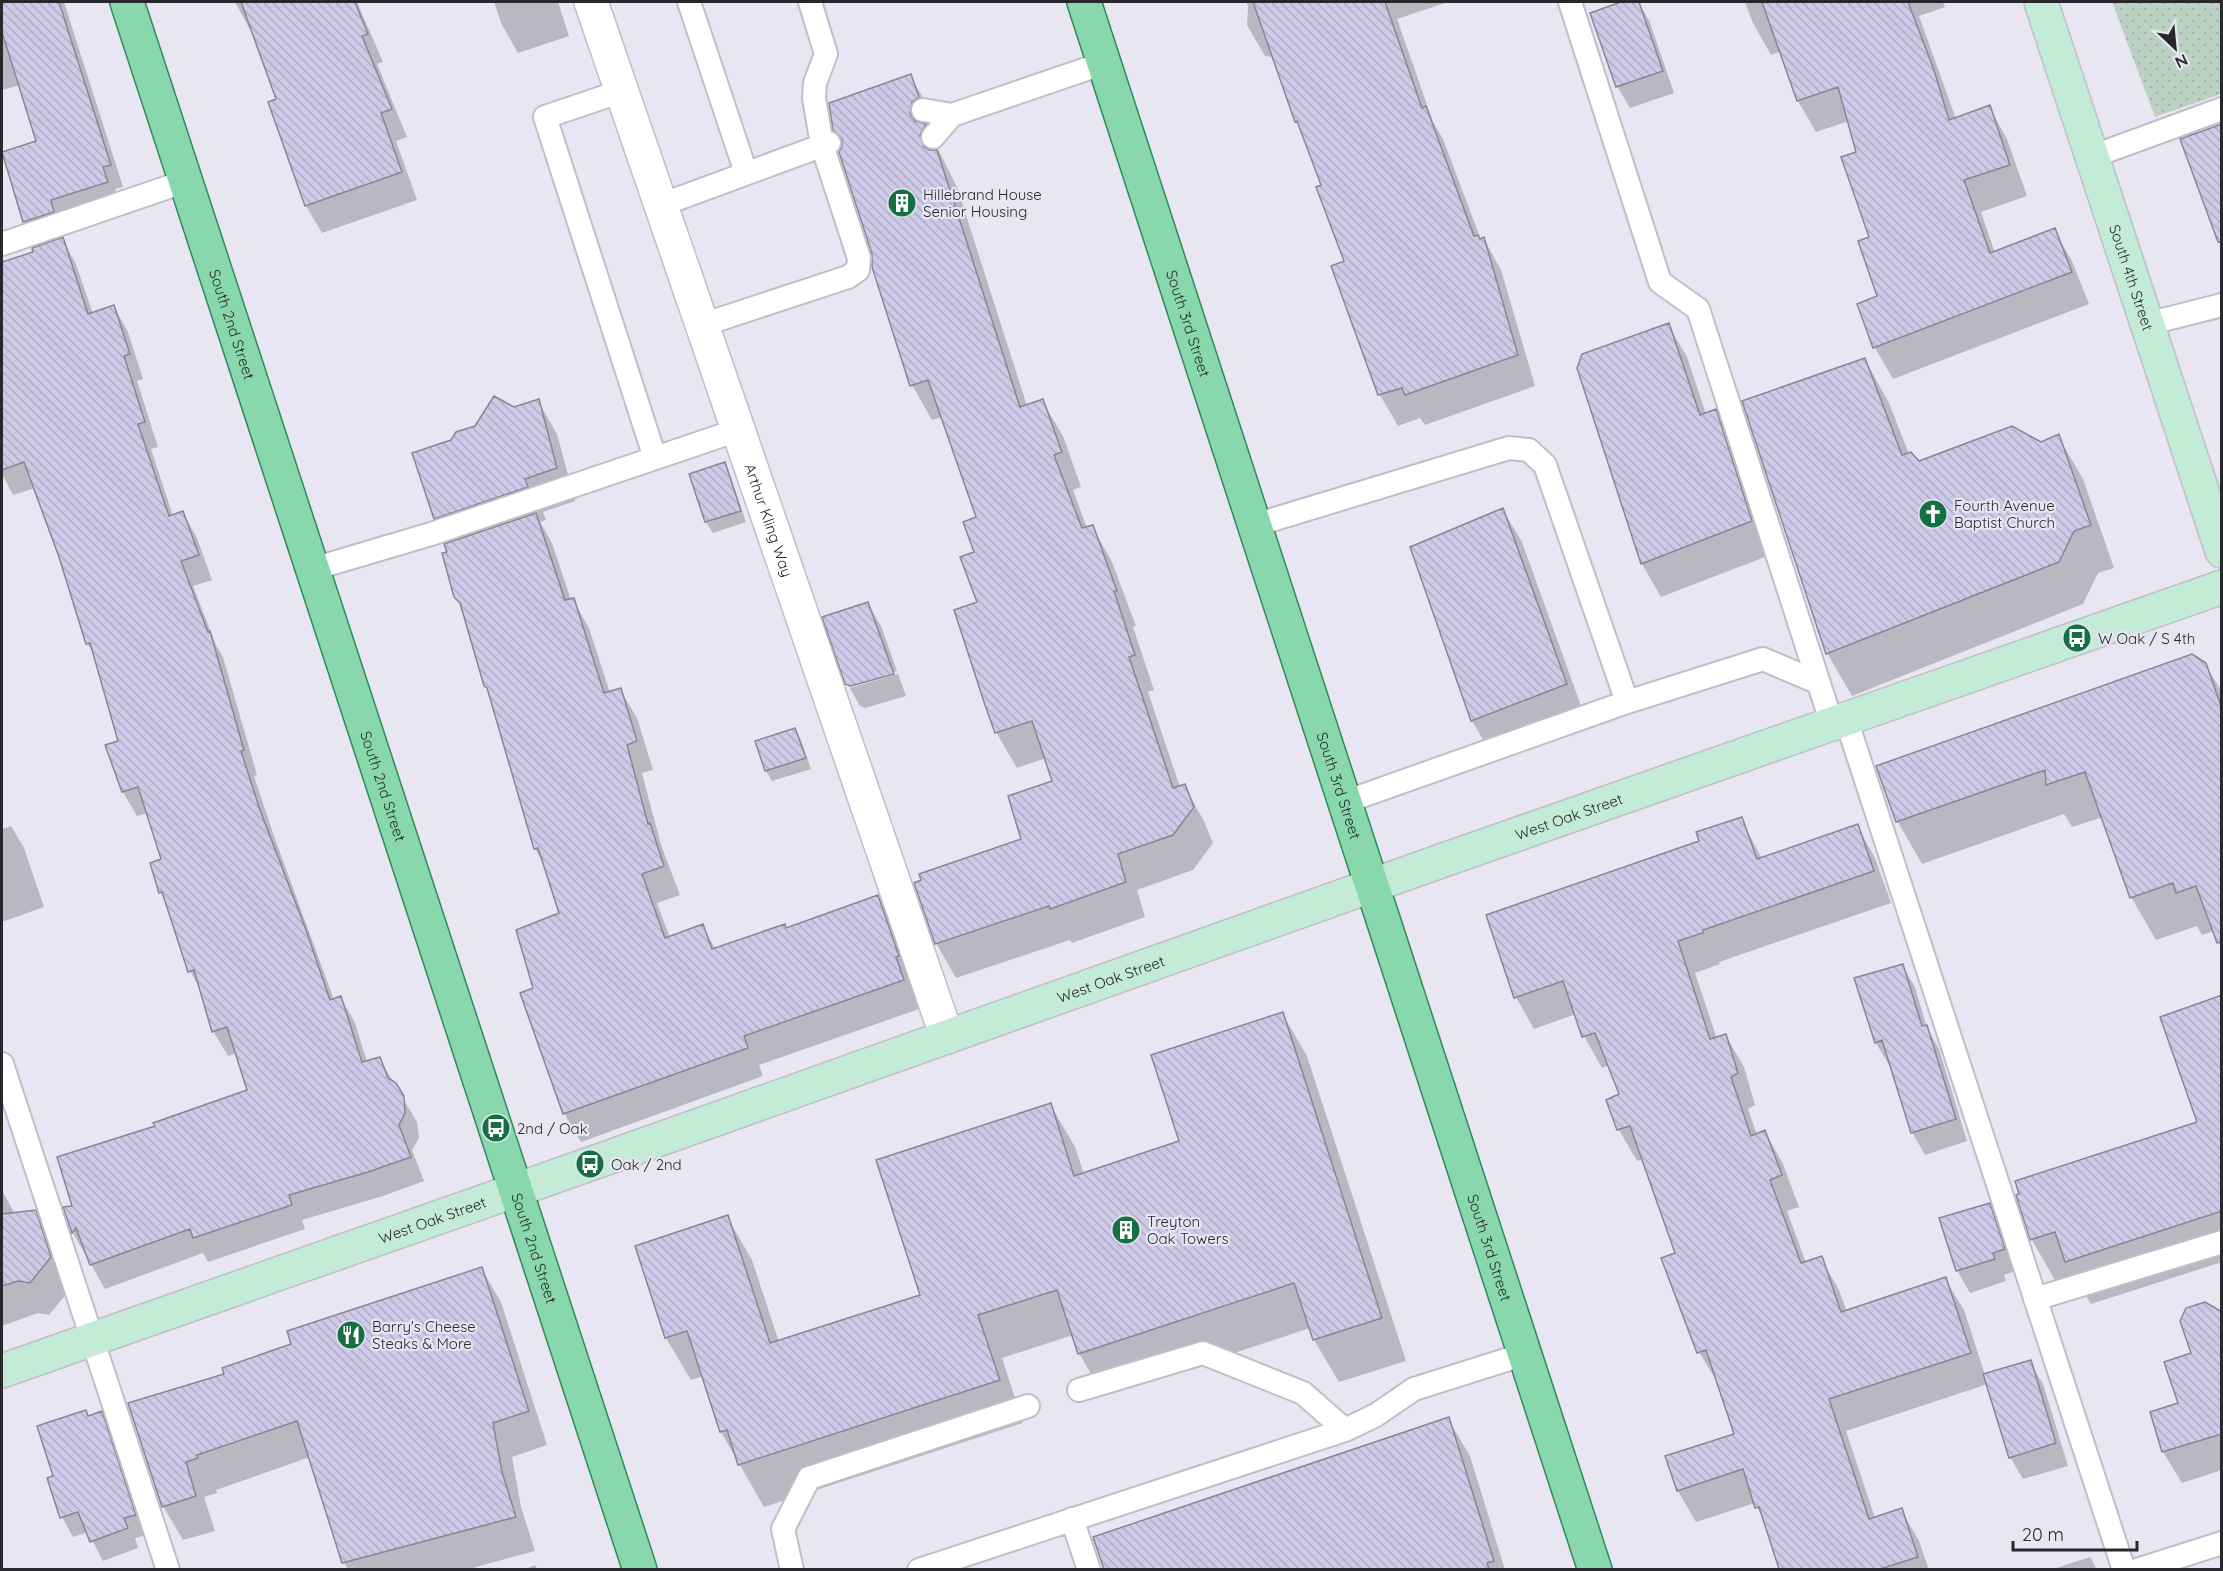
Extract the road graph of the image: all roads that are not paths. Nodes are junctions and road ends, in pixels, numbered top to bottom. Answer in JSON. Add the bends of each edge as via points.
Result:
{"nodes":[{"id":1,"x":127,"y":2,"type":"edge"},
{"id":2,"x":591,"y":2,"type":"edge"},
{"id":3,"x":689,"y":2,"type":"edge"},
{"id":4,"x":810,"y":2,"type":"edge"},
{"id":5,"x":1084,"y":2,"type":"edge"},
{"id":6,"x":1570,"y":2,"type":"edge"},
{"id":7,"x":2041,"y":2,"type":"edge"},
{"id":8,"x":1104,"y":63,"type":"junction"},
{"id":9,"x":622,"y":91,"type":"junction"},
{"id":10,"x":2222,"y":109,"type":"edge"},
{"id":11,"x":923,"y":110,"type":"dead end"},
{"id":12,"x":952,"y":115,"type":"junction"},
{"id":13,"x":933,"y":137,"type":"dead end"},
{"id":14,"x":826,"y":144,"type":"junction"},
{"id":15,"x":2091,"y":157,"type":"junction"},
{"id":16,"x":746,"y":173,"type":"junction"},
{"id":17,"x":186,"y":181,"type":"junction"},
{"id":18,"x":661,"y":205,"type":"junction"},
{"id":19,"x":2,"y":244,"type":"edge"},
{"id":20,"x":2222,"y":305,"type":"edge"},
{"id":21,"x":2147,"y":324,"type":"junction"},
{"id":22,"x":702,"y":325,"type":"junction"},
{"id":23,"x":738,"y":430,"type":"junction"},
{"id":24,"x":655,"y":458,"type":"junction"},
{"id":25,"x":1255,"y":525,"type":"junction"},
{"id":26,"x":2222,"y":551,"type":"edge"},
{"id":27,"x":313,"y":569,"type":"junction"},
{"id":28,"x":2222,"y":587,"type":"edge"},
{"id":29,"x":1819,"y":684,"type":"junction"},
{"id":30,"x":1627,"y":702,"type":"junction"},
{"id":31,"x":1839,"y":721,"type":"junction"},
{"id":32,"x":1345,"y":802,"type":"junction"},
{"id":33,"x":1372,"y":885,"type":"junction"},
{"id":34,"x":947,"y":1037,"type":"junction"},
{"id":35,"x":2,"y":1064,"type":"edge"},
{"id":36,"x":516,"y":1191,"type":"junction"},
{"id":37,"x":2222,"y":1242,"type":"edge"},
{"id":38,"x":2035,"y":1299,"type":"junction"},
{"id":39,"x":92,"y":1340,"type":"junction"},
{"id":40,"x":1525,"y":1354,"type":"junction"},
{"id":41,"x":2,"y":1371,"type":"edge"},
{"id":42,"x":1078,"y":1390,"type":"dead end"},
{"id":43,"x":1028,"y":1406,"type":"dead end"},
{"id":44,"x":1345,"y":1430,"type":"junction"},
{"id":45,"x":1072,"y":1519,"type":"junction"},
{"id":46,"x":2222,"y":1543,"type":"edge"},
{"id":47,"x":168,"y":1569,"type":"edge"},
{"id":48,"x":640,"y":1569,"type":"edge"},
{"id":49,"x":792,"y":1569,"type":"edge"},
{"id":50,"x":920,"y":1569,"type":"edge"},
{"id":51,"x":1089,"y":1569,"type":"edge"},
{"id":52,"x":1595,"y":1569,"type":"edge"},
{"id":53,"x":2124,"y":1569,"type":"edge"},
{"id":54,"x":2137,"y":1569,"type":"edge"}],
"edges":[{"from":1,"to":17,"type":"main road","name":"South 2nd Street"},
{"from":2,"to":9,"type":"street","name":"Arthur Kling Way"},
{"from":3,"to":16,"type":"lane"},
{"from":4,"to":14,"type":"lane","via":[[826,54],[815,82],[814,98]]},
{"from":5,"to":8,"type":"main road","name":"South 3rd Street"},
{"from":6,"to":29,"type":"lane","via":[[1660,282],[1698,309]]},
{"from":7,"to":15,"type":"main road","name":"South 4th Street"},
{"from":8,"to":12,"type":"lane"},
{"from":8,"to":25,"type":"main road","name":"South 3rd Street"},
{"from":9,"to":18,"type":"street","name":"Arthur Kling Way"},
{"from":9,"to":24,"type":"lane","via":[[545,117]]},
{"from":10,"to":15,"type":"lane"},
{"from":11,"to":12,"type":"lane"},
{"from":12,"to":13,"type":"lane"},
{"from":14,"to":16,"type":"lane"},
{"from":14,"to":22,"type":"lane","via":[[859,258],[858,270],[848,278]]},
{"from":15,"to":21,"type":"main road","name":"South 4th Street"},
{"from":16,"to":18,"type":"lane"},
{"from":17,"to":19,"type":"lane"},
{"from":17,"to":27,"type":"main road","name":"South 2nd Street"},
{"from":18,"to":22,"type":"street","name":"Arthur Kling Way"},
{"from":20,"to":21,"type":"lane"},
{"from":21,"to":26,"type":"main road","name":"South 4th Street"},
{"from":22,"to":23,"type":"street","name":"Arthur Kling Way"},
{"from":23,"to":24,"type":"lane"},
{"from":23,"to":34,"type":"street","name":"Arthur Kling Way"},
{"from":24,"to":27,"type":"lane","via":[[431,534]]},
{"from":25,"to":30,"type":"lane","via":[[1509,448],[1529,450],[1545,465]]},
{"from":25,"to":32,"type":"main road","name":"South 3rd Street"},
{"from":27,"to":36,"type":"main road","name":"South 2nd Street"},
{"from":28,"to":31,"type":"main road","name":"West Oak Street"},
{"from":29,"to":30,"type":"lane","via":[[1763,659]]},
{"from":29,"to":31,"type":"lane"},
{"from":30,"to":32,"type":"lane"},
{"from":31,"to":33,"type":"main road","name":"West Oak Street"},
{"from":31,"to":38,"type":"lane"},
{"from":32,"to":33,"type":"main road","name":"South 3rd Street"},
{"from":33,"to":34,"type":"main road","name":"West Oak Street"},
{"from":33,"to":40,"type":"main road","name":"South 3rd Street"},
{"from":34,"to":36,"type":"main road","name":"West Oak Street"},
{"from":35,"to":39,"type":"lane"},
{"from":36,"to":39,"type":"main road","name":"West Oak Street"},
{"from":36,"to":48,"type":"main road","name":"South 2nd Street"},
{"from":37,"to":38,"type":"lane"},
{"from":38,"to":53,"type":"lane"},
{"from":39,"to":41,"type":"main road","name":"West Oak Street"},
{"from":39,"to":47,"type":"lane"},
{"from":40,"to":44,"type":"lane","via":[[1414,1389]]},
{"from":40,"to":52,"type":"main road","name":"South 3rd Street"},
{"from":42,"to":44,"type":"lane","via":[[1203,1353],[1303,1394]]},
{"from":43,"to":49,"type":"lane","via":[[809,1478],[783,1529]]},
{"from":44,"to":45,"type":"lane"},
{"from":45,"to":50,"type":"lane"},
{"from":45,"to":51,"type":"lane"},
{"from":46,"to":54,"type":"lane"}]}
